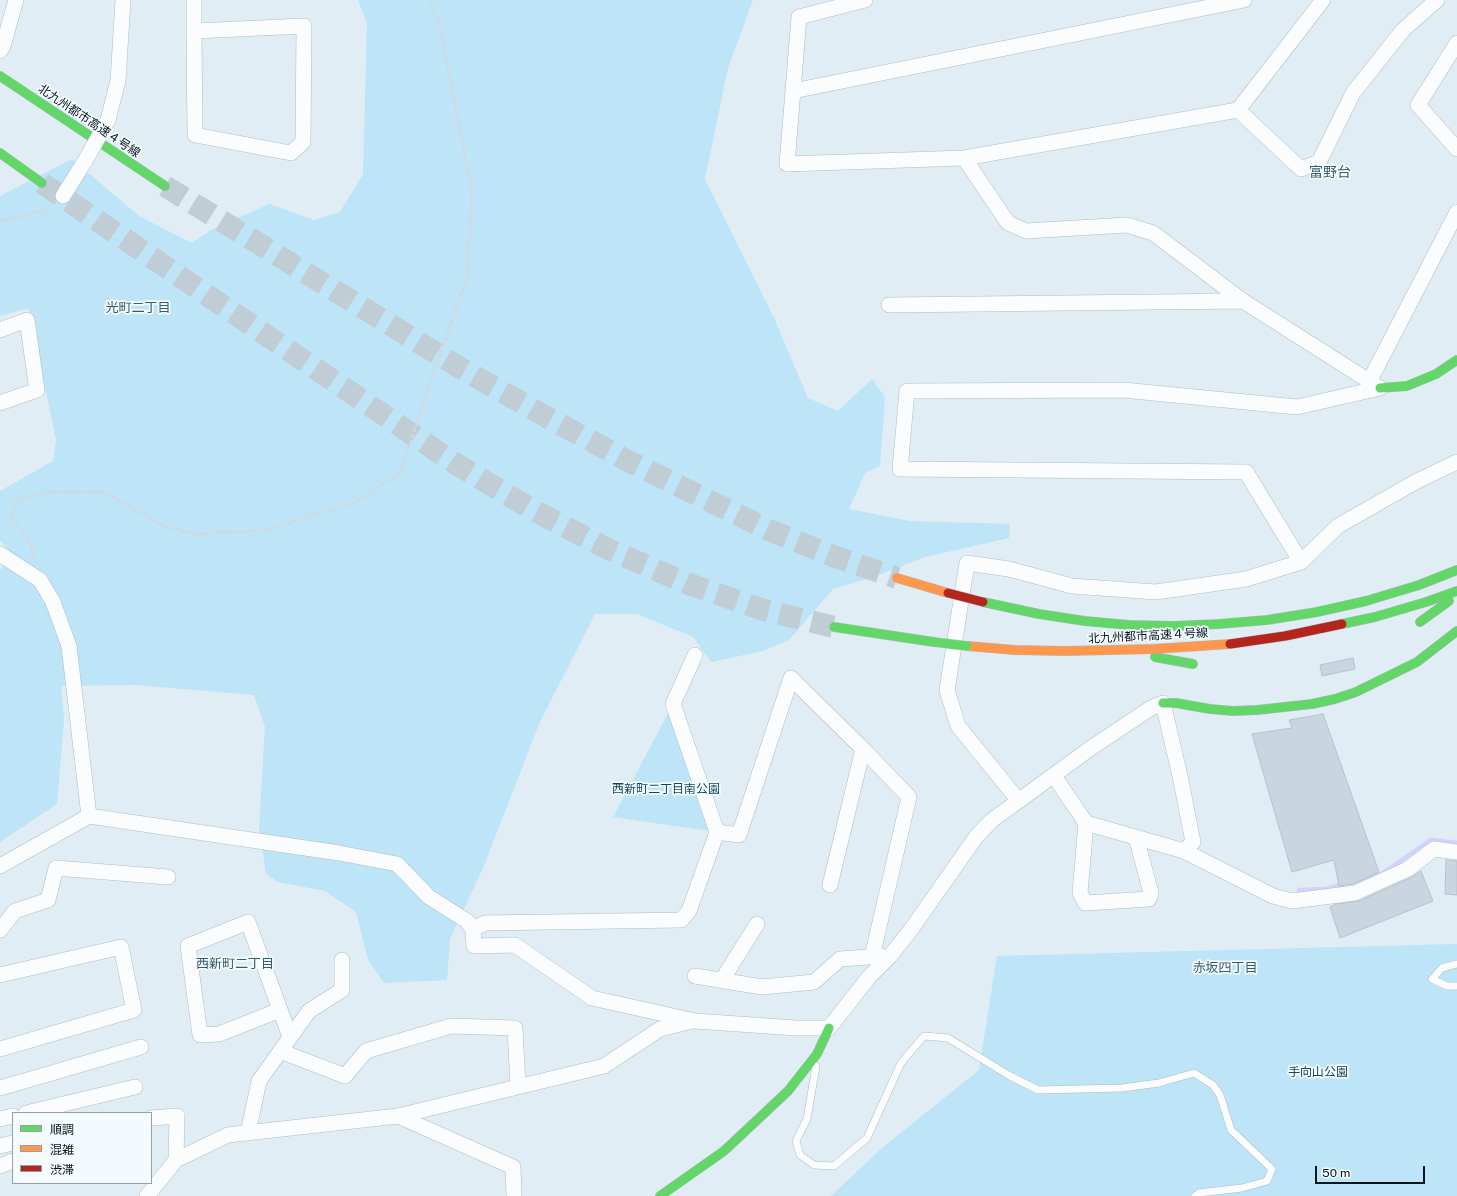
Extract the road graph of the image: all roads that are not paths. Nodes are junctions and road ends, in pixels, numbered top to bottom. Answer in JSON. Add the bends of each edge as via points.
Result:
{"nodes":[{"id":1,"x":16,"y":0,"type":"edge"},
{"id":2,"x":123,"y":0,"type":"edge"},
{"id":3,"x":194,"y":0,"type":"edge"},
{"id":4,"x":865,"y":0,"type":"edge"},
{"id":5,"x":1244,"y":0,"type":"edge"},
{"id":6,"x":1323,"y":0,"type":"edge"},
{"id":7,"x":1436,"y":0,"type":"edge"},
{"id":8,"x":194,"y":31,"type":"junction"},
{"id":9,"x":1457,"y":43,"type":"edge"},
{"id":10,"x":1,"y":46,"type":"edge"},
{"id":11,"x":0,"y":76,"type":"edge"},
{"id":12,"x":793,"y":91,"type":"junction"},
{"id":13,"x":1238,"y":110,"type":"junction"},
{"id":14,"x":1457,"y":149,"type":"edge"},
{"id":15,"x":0,"y":153,"type":"edge"},
{"id":16,"x":964,"y":158,"type":"junction"},
{"id":17,"x":42,"y":183,"type":"tunnel mouth"},
{"id":18,"x":165,"y":186,"type":"tunnel mouth"},
{"id":19,"x":63,"y":196,"type":"road end"},
{"id":20,"x":1457,"y":212,"type":"edge"},
{"id":21,"x":1243,"y":301,"type":"junction"},
{"id":22,"x":890,"y":304,"type":"dead end"},
{"id":23,"x":0,"y":330,"type":"edge"},
{"id":24,"x":1457,"y":360,"type":"edge"},
{"id":25,"x":1375,"y":385,"type":"junction"},
{"id":26,"x":0,"y":403,"type":"edge"},
{"id":27,"x":1457,"y":462,"type":"edge"},
{"id":28,"x":0,"y":554,"type":"edge"},
{"id":29,"x":1301,"y":562,"type":"junction"},
{"id":30,"x":1457,"y":570,"type":"edge"},
{"id":31,"x":897,"y":578,"type":"tunnel mouth"},
{"id":32,"x":1457,"y":591,"type":"edge"},
{"id":33,"x":1457,"y":596,"type":"edge"},
{"id":34,"x":1420,"y":622,"type":"dead end"},
{"id":35,"x":834,"y":627,"type":"tunnel mouth"},
{"id":36,"x":1457,"y":631,"type":"edge"},
{"id":37,"x":1114,"y":650,"type":"junction"},
{"id":38,"x":695,"y":655,"type":"dead end"},
{"id":39,"x":1194,"y":664,"type":"dead end"},
{"id":40,"x":1163,"y":703,"type":"junction"},
{"id":41,"x":863,"y":750,"type":"junction"},
{"id":42,"x":1054,"y":776,"type":"junction"},
{"id":43,"x":1019,"y":801,"type":"junction"},
{"id":44,"x":89,"y":816,"type":"junction"},
{"id":45,"x":1086,"y":823,"type":"junction"},
{"id":46,"x":717,"y":832,"type":"junction"},
{"id":47,"x":1136,"y":837,"type":"junction"},
{"id":48,"x":1184,"y":851,"type":"junction"},
{"id":49,"x":1457,"y":852,"type":"edge"},
{"id":50,"x":0,"y":866,"type":"edge"},
{"id":51,"x":168,"y":877,"type":"dead end"},
{"id":52,"x":830,"y":885,"type":"dead end"},
{"id":53,"x":757,"y":924,"type":"dead end"},
{"id":54,"x":473,"y":929,"type":"junction"},
{"id":55,"x":0,"y":930,"type":"edge"},
{"id":56,"x":890,"y":956,"type":"junction"},
{"id":57,"x":872,"y":957,"type":"junction"},
{"id":58,"x":342,"y":960,"type":"dead end"},
{"id":59,"x":1457,"y":964,"type":"edge"},
{"id":60,"x":0,"y":975,"type":"edge"},
{"id":61,"x":695,"y":976,"type":"dead end"},
{"id":62,"x":722,"y":980,"type":"junction"},
{"id":63,"x":1457,"y":986,"type":"edge"},
{"id":64,"x":280,"y":1010,"type":"dead end"},
{"id":65,"x":695,"y":1020,"type":"junction"},
{"id":66,"x":829,"y":1028,"type":"junction"},
{"id":67,"x":290,"y":1037,"type":"junction"},
{"id":68,"x":141,"y":1047,"type":"dead end"},
{"id":69,"x":0,"y":1049,"type":"edge"},
{"id":70,"x":280,"y":1051,"type":"junction"},
{"id":71,"x":817,"y":1054,"type":"junction"},
{"id":72,"x":135,"y":1086,"type":"dead end"},
{"id":73,"x":518,"y":1087,"type":"junction"},
{"id":74,"x":0,"y":1088,"type":"edge"},
{"id":75,"x":30,"y":1112,"type":"edge"},
{"id":76,"x":12,"y":1116,"type":"edge"},
{"id":77,"x":398,"y":1116,"type":"junction"},
{"id":78,"x":152,"y":1118,"type":"edge"},
{"id":79,"x":0,"y":1119,"type":"edge"},
{"id":80,"x":248,"y":1133,"type":"junction"},
{"id":81,"x":12,"y":1143,"type":"edge"},
{"id":82,"x":0,"y":1146,"type":"edge"},
{"id":83,"x":176,"y":1160,"type":"junction"},
{"id":84,"x":12,"y":1161,"type":"edge"},
{"id":85,"x":0,"y":1166,"type":"edge"},
{"id":86,"x":147,"y":1196,"type":"edge"},
{"id":87,"x":514,"y":1196,"type":"edge"},
{"id":88,"x":660,"y":1196,"type":"edge"},
{"id":89,"x":1195,"y":1196,"type":"edge"}],
"edges":[{"from":1,"to":10,"type":"street"},
{"from":2,"to":19,"type":"street","bridge":true,"via":[[118,81],[108,120]]},
{"from":3,"to":8,"type":"street"},
{"from":4,"to":12,"type":"street","via":[[798,17]]},
{"from":5,"to":12,"type":"street"},
{"from":6,"to":13,"type":"street"},
{"from":7,"to":13,"type":"street","via":[[1402,30],[1353,93],[1319,162],[1300,169]]},
{"from":8,"to":8,"type":"street","via":[[304,26],[303,142],[291,153],[195,135]]},
{"from":9,"to":14,"type":"street","via":[[1418,105]]},
{"from":11,"to":18,"type":"main road","name":"北九州都市高速４号線"},
{"from":12,"to":16,"type":"street","via":[[787,164]]},
{"from":13,"to":16,"type":"street"},
{"from":15,"to":17,"type":"main road"},
{"from":16,"to":21,"type":"street","via":[[1008,223],[1026,231],[1127,225],[1153,233]]},
{"from":20,"to":25,"type":"street"},
{"from":21,"to":22,"type":"street"},
{"from":21,"to":25,"type":"street"},
{"from":23,"to":26,"type":"street","via":[[27,320],[37,390]]},
{"from":24,"to":25,"type":"main road","via":[[1436,374],[1407,386]]},
{"from":25,"to":29,"type":"street","via":[[1297,406],[1123,390],[907,391],[900,469],[1246,472]]},
{"from":27,"to":29,"type":"street","via":[[1417,481],[1338,526]]},
{"from":28,"to":44,"type":"street","via":[[40,580],[53,602],[69,646]]},
{"from":29,"to":43,"type":"street","via":[[1246,579],[1156,592],[1072,586],[1009,569],[967,563],[946,690],[958,726]]},
{"from":30,"to":31,"type":"main road","name":"北九州都市高速４号線","bridge":true,"via":[[1366,601],[1317,612],[1267,620],[1173,626],[1085,621],[1038,614]]},
{"from":32,"to":37,"type":"main road","name":"北九州都市高速４号線","via":[[1375,617],[1285,636],[1200,646]]},
{"from":33,"to":34,"type":"main road"},
{"from":35,"to":37,"type":"main road","name":"北九州都市高速４号線","bridge":true,"via":[[934,642],[1015,650]]},
{"from":36,"to":40,"type":"main road","via":[[1417,662],[1335,700],[1249,710],[1210,709]]},
{"from":37,"to":39,"type":"main road"},
{"from":38,"to":46,"type":"street","via":[[673,704]]},
{"from":40,"to":42,"type":"street","via":[[1151,708],[1088,750]]},
{"from":40,"to":48,"type":"street","via":[[1193,842]]},
{"from":41,"to":46,"type":"street","via":[[791,678],[739,835]]},
{"from":41,"to":52,"type":"street"},
{"from":41,"to":57,"type":"street","via":[[909,797]]},
{"from":42,"to":43,"type":"street"},
{"from":42,"to":45,"type":"street"},
{"from":43,"to":56,"type":"street","via":[[991,821],[976,837]]},
{"from":44,"to":50,"type":"street"},
{"from":44,"to":54,"type":"street","via":[[331,851],[397,864],[429,897],[467,921]]},
{"from":45,"to":47,"type":"street"},
{"from":45,"to":47,"type":"street","via":[[1080,893],[1085,903],[1149,899],[1151,893]]},
{"from":46,"to":54,"type":"street","via":[[689,911],[680,920],[484,923]]},
{"from":47,"to":48,"type":"street"},
{"from":48,"to":49,"type":"street","via":[[1273,896],[1292,901],[1355,892],[1408,869],[1434,849]]},
{"from":51,"to":55,"type":"street","via":[[56,868],[48,900],[15,911]]},
{"from":53,"to":62,"type":"street"},
{"from":54,"to":65,"type":"street","via":[[474,946],[515,945],[592,998]]},
{"from":56,"to":57,"type":"street"},
{"from":56,"to":66,"type":"street"},
{"from":57,"to":62,"type":"street","via":[[840,959],[814,982],[762,986]]},
{"from":58,"to":67,"type":"street","via":[[342,990],[309,1011]]},
{"from":59,"to":63,"type":"lane","via":[[1442,968],[1432,979],[1447,986]]},
{"from":60,"to":69,"type":"street","via":[[121,947],[134,1010]]},
{"from":61,"to":62,"type":"street"},
{"from":64,"to":67,"type":"street","via":[[219,1034],[200,1035],[188,946],[248,922]]},
{"from":65,"to":66,"type":"street"},
{"from":65,"to":73,"type":"street","via":[[660,1029],[604,1066]]},
{"from":66,"to":71,"type":"main road"},
{"from":67,"to":70,"type":"street"},
{"from":68,"to":74,"type":"street"},
{"from":70,"to":73,"type":"street","via":[[345,1076],[366,1050],[451,1026],[515,1028]]},
{"from":70,"to":80,"type":"street","via":[[259,1081]]},
{"from":71,"to":88,"type":"main road","via":[[788,1091],[724,1152]]},
{"from":71,"to":89,"type":"lane","via":[[807,1119],[796,1141],[800,1155],[814,1165],[834,1166],[867,1138],[901,1063],[924,1036],[948,1038],[1038,1090],[1122,1088],[1159,1083],[1194,1073],[1213,1085],[1220,1094],[1231,1130],[1272,1169],[1267,1181],[1242,1188],[1199,1193]]},
{"from":72,"to":75,"type":"street"},
{"from":73,"to":77,"type":"street"},
{"from":76,"to":79,"type":"street"},
{"from":77,"to":80,"type":"street"},
{"from":77,"to":87,"type":"street","via":[[513,1167]]},
{"from":78,"to":83,"type":"street","via":[[177,1116]]},
{"from":80,"to":83,"type":"street","via":[[228,1135]]},
{"from":81,"to":82,"type":"street"},
{"from":83,"to":86,"type":"street"},
{"from":84,"to":85,"type":"street"}]}
